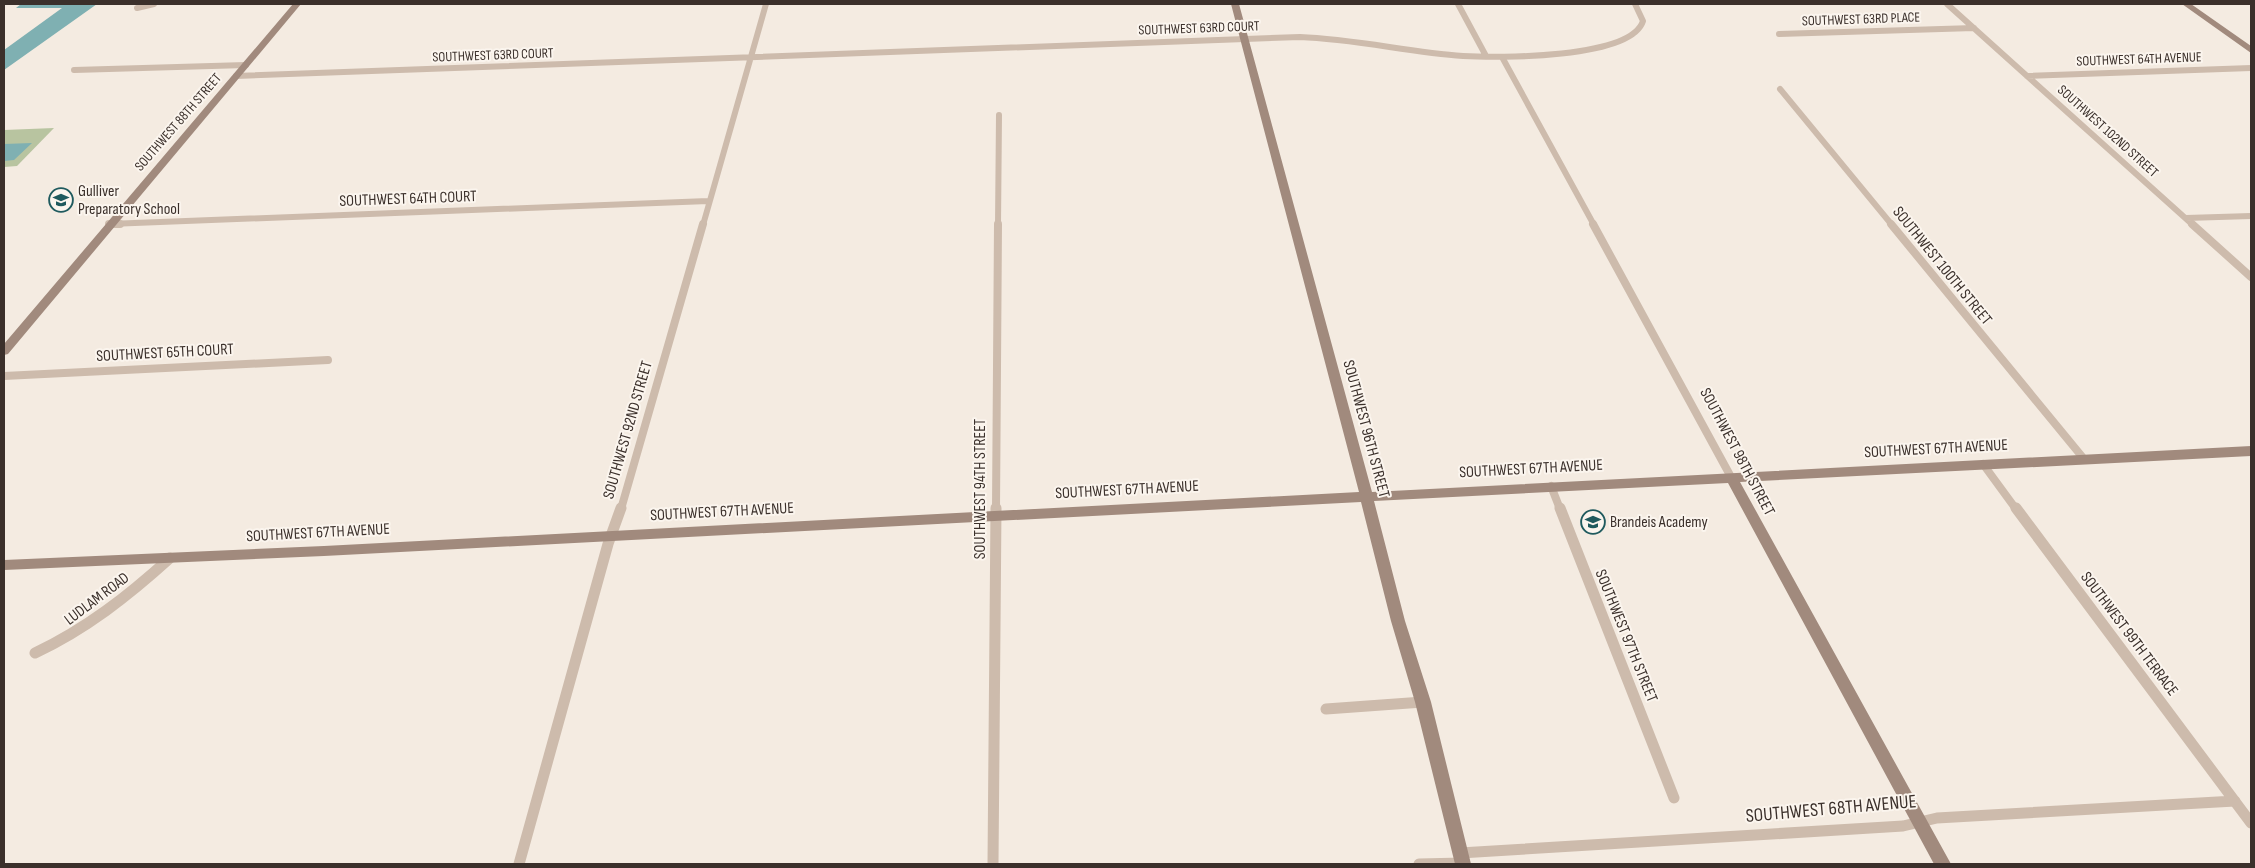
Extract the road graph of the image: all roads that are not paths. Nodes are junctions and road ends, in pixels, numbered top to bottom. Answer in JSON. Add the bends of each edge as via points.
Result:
{"nodes":[{"id":1,"x":154,"y":4,"type":"edge"},
{"id":2,"x":297,"y":4,"type":"edge"},
{"id":3,"x":766,"y":4,"type":"edge"},
{"id":4,"x":1235,"y":4,"type":"edge"},
{"id":5,"x":1458,"y":4,"type":"edge"},
{"id":6,"x":1635,"y":4,"type":"edge"},
{"id":7,"x":1948,"y":4,"type":"edge"},
{"id":8,"x":2186,"y":4,"type":"edge"},
{"id":9,"x":137,"y":8,"type":"dead end"},
{"id":10,"x":1974,"y":28,"type":"junction"},
{"id":11,"x":1779,"y":34,"type":"dead end"},
{"id":12,"x":1244,"y":39,"type":"junction"},
{"id":13,"x":2251,"y":50,"type":"edge"},
{"id":14,"x":751,"y":56,"type":"junction"},
{"id":15,"x":1486,"y":56,"type":"junction"},
{"id":16,"x":1502,"y":57,"type":"junction"},
{"id":17,"x":2251,"y":68,"type":"edge"},
{"id":18,"x":74,"y":70,"type":"dead end"},
{"id":19,"x":241,"y":71,"type":"junction"},
{"id":20,"x":2027,"y":76,"type":"junction"},
{"id":21,"x":1780,"y":88,"type":"dead end"},
{"id":22,"x":1000,"y":115,"type":"dead end"},
{"id":23,"x":708,"y":201,"type":"junction"},
{"id":24,"x":2251,"y":216,"type":"edge"},
{"id":25,"x":2189,"y":221,"type":"junction"},
{"id":26,"x":2251,"y":221,"type":"edge"},
{"id":27,"x":109,"y":224,"type":"junction"},
{"id":28,"x":2251,"y":277,"type":"edge"},
{"id":29,"x":4,"y":351,"type":"edge"},
{"id":30,"x":328,"y":360,"type":"dead end"},
{"id":31,"x":4,"y":376,"type":"edge"},
{"id":32,"x":2251,"y":451,"type":"edge"},
{"id":33,"x":2084,"y":459,"type":"junction"},
{"id":34,"x":1984,"y":464,"type":"junction"},
{"id":35,"x":1731,"y":477,"type":"junction"},
{"id":36,"x":1551,"y":486,"type":"junction"},
{"id":37,"x":1365,"y":495,"type":"junction"},
{"id":38,"x":995,"y":514,"type":"junction"},
{"id":39,"x":612,"y":536,"type":"junction"},
{"id":40,"x":170,"y":558,"type":"junction"},
{"id":41,"x":4,"y":565,"type":"edge"},
{"id":42,"x":35,"y":653,"type":"dead end"},
{"id":43,"x":1423,"y":702,"type":"junction"},
{"id":44,"x":1326,"y":709,"type":"dead end"},
{"id":45,"x":1674,"y":798,"type":"dead end"},
{"id":46,"x":2234,"y":801,"type":"junction"},
{"id":47,"x":1920,"y":823,"type":"junction"},
{"id":48,"x":2251,"y":823,"type":"edge"},
{"id":49,"x":1462,"y":860,"type":"edge"},
{"id":50,"x":519,"y":864,"type":"edge"},
{"id":51,"x":993,"y":864,"type":"edge"},
{"id":52,"x":1420,"y":864,"type":"edge"},
{"id":53,"x":1942,"y":864,"type":"edge"}],
"edges":[{"from":1,"to":9,"type":"street"},
{"from":2,"to":19,"type":"street","name":"SOUTHWEST 88TH STREET"},
{"from":3,"to":14,"type":"street","name":"SOUTHWEST 92ND STREET"},
{"from":4,"to":12,"type":"street","name":"SOUTHWEST 96TH STREET"},
{"from":5,"to":15,"type":"street"},
{"from":6,"to":16,"type":"street","name":"SOUTHWEST 63RD COURT","via":[[1643,17],[1641,29],[1629,40],[1611,46]]},
{"from":7,"to":10,"type":"street","name":"SOUTHWEST 102ND STREET"},
{"from":8,"to":13,"type":"street"},
{"from":10,"to":11,"type":"street","name":"SOUTHWEST 63RD PLACE"},
{"from":10,"to":20,"type":"street","name":"SOUTHWEST 102ND STREET"},
{"from":12,"to":14,"type":"street","name":"SOUTHWEST 63RD COURT"},
{"from":12,"to":15,"type":"street","name":"SOUTHWEST 63RD COURT","via":[[1318,38],[1411,51]]},
{"from":12,"to":37,"type":"street","name":"SOUTHWEST 96TH STREET"},
{"from":14,"to":19,"type":"street","name":"SOUTHWEST 63RD COURT"},
{"from":14,"to":23,"type":"street","name":"SOUTHWEST 92ND STREET"},
{"from":15,"to":16,"type":"street","name":"SOUTHWEST 63RD COURT"},
{"from":16,"to":35,"type":"street","name":"SOUTHWEST 98TH STREET"},
{"from":17,"to":20,"type":"street","name":"SOUTHWEST 64TH AVENUE"},
{"from":18,"to":19,"type":"street"},
{"from":19,"to":27,"type":"street","name":"SOUTHWEST 88TH STREET"},
{"from":20,"to":25,"type":"street","name":"SOUTHWEST 102ND STREET"},
{"from":21,"to":33,"type":"street","name":"SOUTHWEST 100TH STREET"},
{"from":22,"to":38,"type":"street","name":"SOUTHWEST 94TH STREET"},
{"from":23,"to":27,"type":"street","name":"SOUTHWEST 64TH COURT"},
{"from":23,"to":39,"type":"street","name":"SOUTHWEST 92ND STREET"},
{"from":24,"to":25,"type":"street"},
{"from":25,"to":26,"type":"street"},
{"from":25,"to":28,"type":"street","name":"SOUTHWEST 102ND STREET"},
{"from":27,"to":29,"type":"street","name":"SOUTHWEST 88TH STREET"},
{"from":30,"to":31,"type":"street","name":"SOUTHWEST 65TH COURT"},
{"from":32,"to":33,"type":"street","name":"SOUTHWEST 67TH AVENUE"},
{"from":33,"to":34,"type":"street","name":"SOUTHWEST 67TH AVENUE"},
{"from":34,"to":35,"type":"street","name":"SOUTHWEST 67TH AVENUE"},
{"from":34,"to":46,"type":"street","name":"SOUTHWEST 99TH TERRACE"},
{"from":35,"to":36,"type":"street","name":"SOUTHWEST 67TH AVENUE"},
{"from":35,"to":47,"type":"street","name":"SOUTHWEST 98TH STREET"},
{"from":36,"to":37,"type":"street","name":"SOUTHWEST 67TH AVENUE"},
{"from":36,"to":45,"type":"street","name":"SOUTHWEST 97TH STREET"},
{"from":37,"to":38,"type":"street","name":"SOUTHWEST 67TH AVENUE"},
{"from":37,"to":43,"type":"street","name":"SOUTHWEST 96TH STREET"},
{"from":38,"to":39,"type":"street","name":"SOUTHWEST 67TH AVENUE"},
{"from":38,"to":51,"type":"street","name":"SOUTHWEST 94TH STREET"},
{"from":39,"to":40,"type":"street","name":"SOUTHWEST 67TH AVENUE"},
{"from":39,"to":50,"type":"street","name":"SOUTHWEST 92ND STREET"},
{"from":40,"to":41,"type":"street","name":"SOUTHWEST 67TH AVENUE"},
{"from":40,"to":42,"type":"street","name":"LUDLAM ROAD","via":[[88,626]]},
{"from":43,"to":44,"type":"street"},
{"from":43,"to":49,"type":"street","name":"SOUTHWEST 96TH STREET"},
{"from":46,"to":47,"type":"street","name":"SOUTHWEST 68TH AVENUE","via":[[1937,818]]},
{"from":46,"to":48,"type":"street","name":"SOUTHWEST 99TH TERRACE"},
{"from":47,"to":49,"type":"street","name":"SOUTHWEST 68TH AVENUE"},
{"from":47,"to":53,"type":"street","name":"SOUTHWEST 98TH STREET"},
{"from":49,"to":52,"type":"street","name":"SOUTHWEST 68TH AVENUE"}]}
